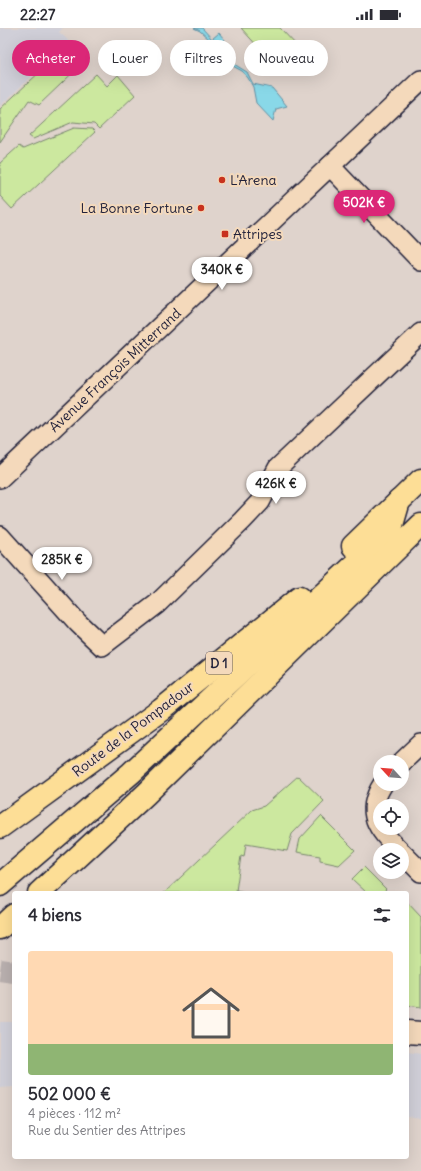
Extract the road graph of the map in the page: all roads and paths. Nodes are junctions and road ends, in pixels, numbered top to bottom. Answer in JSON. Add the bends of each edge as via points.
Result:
{"nodes":[{"id":1,"x":421,"y":80,"type":"edge"},
{"id":2,"x":330,"y":166,"type":"junction"},
{"id":3,"x":421,"y":261,"type":"edge"},
{"id":4,"x":421,"y":332,"type":"edge"},
{"id":5,"x":0,"y":478,"type":"edge"},
{"id":6,"x":421,"y":480,"type":"edge"},
{"id":7,"x":399,"y":501,"type":"junction"},
{"id":8,"x":421,"y":525,"type":"edge"},
{"id":9,"x":0,"y":536,"type":"edge"},
{"id":10,"x":421,"y":744,"type":"edge"},
{"id":11,"x":409,"y":755,"type":"edge"},
{"id":12,"x":378,"y":791,"type":"edge"},
{"id":13,"x":0,"y":827,"type":"edge"},
{"id":14,"x":392,"y":843,"type":"edge"},
{"id":15,"x":409,"y":860,"type":"edge"},
{"id":16,"x":421,"y":872,"type":"edge"},
{"id":17,"x":0,"y":885,"type":"edge"},
{"id":18,"x":41,"y":891,"type":"edge"},
{"id":19,"x":409,"y":1032,"type":"edge"},
{"id":20,"x":421,"y":1033,"type":"edge"}],
"edges":[{"from":1,"to":2,"type":"street","name":"Avenue François Mitterrand"},
{"from":2,"to":3,"type":"street"},
{"from":2,"to":5,"type":"street","name":"Avenue François Mitterrand"},
{"from":4,"to":9,"type":"street","via":[[278,468],[260,502],[242,521],[157,604],[102,646]]},
{"from":6,"to":7,"type":"main road","name":"Route de la Pompadour","number":"D 1"},
{"from":7,"to":13,"type":"main road","name":"Route de la Pompadour","number":"D 1","via":[[296,601],[161,710]]},
{"from":7,"to":17,"type":"main road","via":[[390,532],[131,773]]},
{"from":8,"to":18,"type":"main road","via":[[146,794]]},
{"from":10,"to":11,"type":"street"},
{"from":12,"to":14,"type":"street","via":[[375,796],[375,817],[381,832]]},
{"from":15,"to":16,"type":"street"},
{"from":19,"to":20,"type":"main road"}]}
